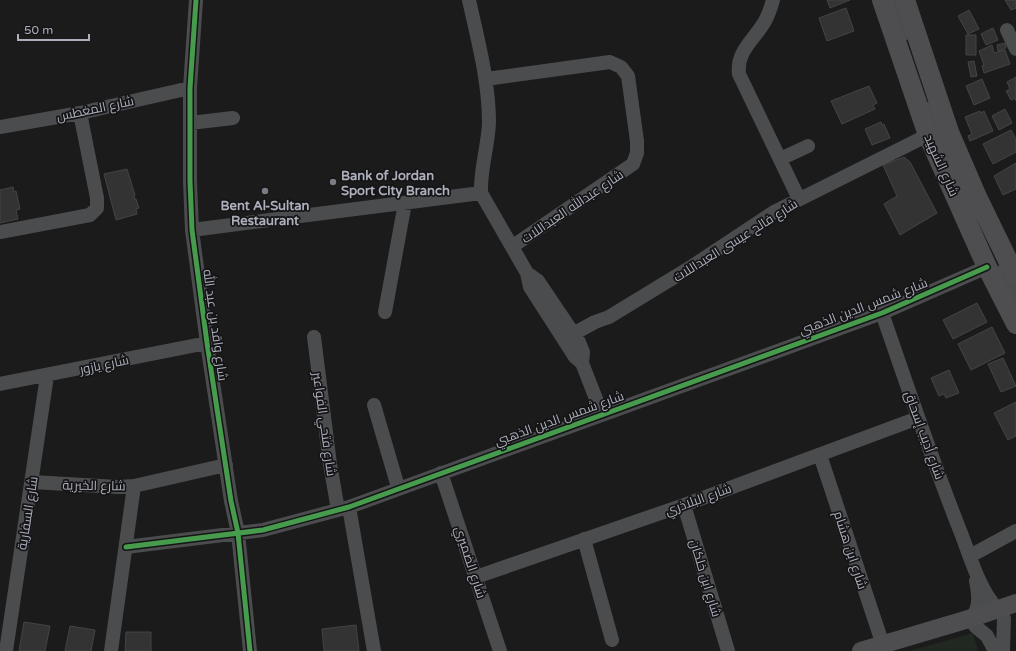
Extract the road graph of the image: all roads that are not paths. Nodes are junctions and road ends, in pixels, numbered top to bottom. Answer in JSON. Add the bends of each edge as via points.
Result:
{"nodes":[{"id":1,"x":196,"y":0,"type":"edge"},
{"id":2,"x":469,"y":0,"type":"edge"},
{"id":3,"x":773,"y":0,"type":"edge"},
{"id":4,"x":882,"y":0,"type":"edge"},
{"id":5,"x":901,"y":1,"type":"edge"},
{"id":6,"x":1007,"y":30,"type":"dead end"},
{"id":7,"x":1016,"y":49,"type":"edge"},
{"id":8,"x":486,"y":79,"type":"junction"},
{"id":9,"x":190,"y":88,"type":"junction"},
{"id":10,"x":80,"y":113,"type":"junction"},
{"id":11,"x":233,"y":118,"type":"dead end"},
{"id":12,"x":190,"y":123,"type":"junction"},
{"id":13,"x":0,"y":127,"type":"edge"},
{"id":14,"x":928,"y":135,"type":"junction"},
{"id":15,"x":808,"y":146,"type":"dead end"},
{"id":16,"x":780,"y":159,"type":"junction"},
{"id":17,"x":481,"y":193,"type":"junction"},
{"id":18,"x":799,"y":199,"type":"junction"},
{"id":19,"x":405,"y":203,"type":"junction"},
{"id":20,"x":192,"y":230,"type":"junction"},
{"id":21,"x":0,"y":232,"type":"edge"},
{"id":22,"x":513,"y":246,"type":"junction"},
{"id":23,"x":987,"y":267,"type":"junction"},
{"id":24,"x":1016,"y":277,"type":"edge"},
{"id":25,"x":1016,"y":294,"type":"edge"},
{"id":26,"x":1016,"y":306,"type":"edge"},
{"id":27,"x":385,"y":312,"type":"dead end"},
{"id":28,"x":882,"y":313,"type":"junction"},
{"id":29,"x":1016,"y":324,"type":"edge"},
{"id":30,"x":314,"y":337,"type":"dead end"},
{"id":31,"x":571,"y":341,"type":"junction"},
{"id":32,"x":207,"y":343,"type":"junction"},
{"id":33,"x":47,"y":376,"type":"junction"},
{"id":34,"x":0,"y":384,"type":"edge"},
{"id":35,"x":374,"y":405,"type":"dead end"},
{"id":36,"x":602,"y":414,"type":"junction"},
{"id":37,"x":918,"y":418,"type":"junction"},
{"id":38,"x":820,"y":455,"type":"junction"},
{"id":39,"x":226,"y":465,"type":"junction"},
{"id":40,"x":441,"y":473,"type":"junction"},
{"id":41,"x":32,"y":482,"type":"junction"},
{"id":42,"x":134,"y":486,"type":"junction"},
{"id":43,"x":398,"y":488,"type":"junction"},
{"id":44,"x":684,"y":505,"type":"junction"},
{"id":45,"x":343,"y":508,"type":"junction"},
{"id":46,"x":1016,"y":531,"type":"edge"},
{"id":47,"x":238,"y":533,"type":"junction"},
{"id":48,"x":584,"y":538,"type":"junction"},
{"id":49,"x":126,"y":547,"type":"junction"},
{"id":50,"x":970,"y":556,"type":"junction"},
{"id":51,"x":476,"y":577,"type":"junction"},
{"id":52,"x":1016,"y":603,"type":"edge"},
{"id":53,"x":1006,"y":614,"type":"edge"},
{"id":54,"x":974,"y":622,"type":"junction"},
{"id":55,"x":612,"y":640,"type":"dead end"},
{"id":56,"x":886,"y":648,"type":"edge"},
{"id":57,"x":6,"y":651,"type":"edge"},
{"id":58,"x":111,"y":651,"type":"edge"},
{"id":59,"x":250,"y":651,"type":"edge"},
{"id":60,"x":374,"y":651,"type":"edge"},
{"id":61,"x":500,"y":651,"type":"edge"},
{"id":62,"x":728,"y":651,"type":"edge"},
{"id":63,"x":861,"y":651,"type":"edge"},
{"id":64,"x":995,"y":651,"type":"edge"},
{"id":65,"x":1003,"y":651,"type":"edge"}],
"edges":[{"from":1,"to":9,"type":"street","name":"شارع واقد بن عبد الله"},
{"from":2,"to":8,"type":"street"},
{"from":3,"to":16,"type":"street","via":[[765,22],[741,53],[738,67],[741,80]]},
{"from":4,"to":14,"type":"highway","name":"شارع الشهيد"},
{"from":5,"to":24,"type":"highway","name":"شارع الشهيد","via":[[947,126],[977,197]]},
{"from":5,"to":25,"type":"street","via":[[910,56],[939,135]]},
{"from":5,"to":26,"type":"street","via":[[912,76],[938,145]]},
{"from":6,"to":7,"type":"street"},
{"from":8,"to":17,"type":"street","via":[[488,139],[480,182]]},
{"from":8,"to":22,"type":"street","name":"شارع عبدالله العبداللات","via":[[610,62],[621,67],[628,76],[637,141],[637,153],[633,164]]},
{"from":9,"to":10,"type":"street","name":"شارع المغطس"},
{"from":9,"to":12,"type":"street","name":"شارع واقد بن عبد الله"},
{"from":10,"to":13,"type":"street","name":"شارع المغطس"},
{"from":10,"to":21,"type":"street","via":[[97,208],[90,215]]},
{"from":11,"to":12,"type":"street"},
{"from":12,"to":20,"type":"street","name":"شارع واقد بن عبد الله"},
{"from":14,"to":18,"type":"street","name":"شارع فالح عيسى العبداللات"},
{"from":14,"to":23,"type":"highway","name":"شارع الشهيد"},
{"from":15,"to":16,"type":"street"},
{"from":16,"to":18,"type":"street"},
{"from":17,"to":19,"type":"street"},
{"from":17,"to":22,"type":"street"},
{"from":18,"to":31,"type":"street","name":"شارع فالح عيسى العبداللات","via":[[774,212],[609,317],[598,328]]},
{"from":19,"to":20,"type":"street"},
{"from":19,"to":27,"type":"street"},
{"from":20,"to":32,"type":"street","name":"شارع واقد بن عبد الله"},
{"from":22,"to":31,"type":"street","via":[[527,273],[530,287]]},
{"from":23,"to":28,"type":"street","name":"شارع شمس الدين الذهبي"},
{"from":23,"to":29,"type":"highway","name":"شارع الشهيد"},
{"from":28,"to":36,"type":"street","name":"شارع شمس الدين الذهبي"},
{"from":28,"to":37,"type":"street","name":"شارع أديب إسحاق"},
{"from":30,"to":45,"type":"street","name":"شارع فتحي الفواعير","via":[[330,464]]},
{"from":31,"to":36,"type":"street","via":[[574,357],[582,363]]},
{"from":32,"to":33,"type":"street","name":"شارع يازور"},
{"from":32,"to":39,"type":"street","name":"شارع واقد بن عبد الله"},
{"from":33,"to":34,"type":"street","name":"شارع يازور"},
{"from":33,"to":41,"type":"street","name":"شارع السفارية"},
{"from":35,"to":43,"type":"street"},
{"from":36,"to":40,"type":"street","name":"شارع شمس الدين الذهبي"},
{"from":37,"to":38,"type":"street","name":"شارع البلاذري"},
{"from":37,"to":50,"type":"street","name":"شارع أديب إسحاق"},
{"from":38,"to":44,"type":"street","name":"شارع البلاذري"},
{"from":38,"to":56,"type":"street","name":"شارع ابن هشام"},
{"from":39,"to":42,"type":"street"},
{"from":39,"to":47,"type":"street","name":"شارع واقد بن عبد الله"},
{"from":40,"to":43,"type":"street","name":"شارع شمس الدين الذهبي"},
{"from":40,"to":51,"type":"street","name":"شارع الضميري"},
{"from":41,"to":42,"type":"street","name":"شارع الخيرية","via":[[82,486]]},
{"from":41,"to":57,"type":"street","name":"شارع السفارية"},
{"from":42,"to":49,"type":"street","name":"شارع الخيرية"},
{"from":43,"to":45,"type":"street","name":"شارع شمس الدين الذهبي"},
{"from":44,"to":48,"type":"street","name":"شارع البلاذري"},
{"from":44,"to":62,"type":"street","name":"شارع ابن خلكان"},
{"from":45,"to":47,"type":"street","name":"شارع شمس الدين الذهبي","via":[[287,525]]},
{"from":45,"to":60,"type":"street","name":"شارع فتحي الفواعير"},
{"from":46,"to":50,"type":"street"},
{"from":47,"to":49,"type":"street","name":"شارع شمس الدين الذهبي"},
{"from":47,"to":59,"type":"street","name":"شارع واقد بن عبد الله"},
{"from":48,"to":51,"type":"street","name":"شارع البلاذري"},
{"from":48,"to":55,"type":"street"},
{"from":49,"to":58,"type":"street","name":"شارع الخيرية"},
{"from":50,"to":53,"type":"street","name":"شارع أديب إسحاق","via":[[989,598]]},
{"from":50,"to":54,"type":"street","name":"شارع أديب إسحاق","via":[[979,600]]},
{"from":51,"to":61,"type":"street","name":"شارع الضميري"},
{"from":52,"to":53,"type":"main road"},
{"from":53,"to":54,"type":"main road"},
{"from":53,"to":65,"type":"street"},
{"from":54,"to":56,"type":"main road"},
{"from":54,"to":64,"type":"street","via":[[987,636]]},
{"from":56,"to":63,"type":"main road"}]}
